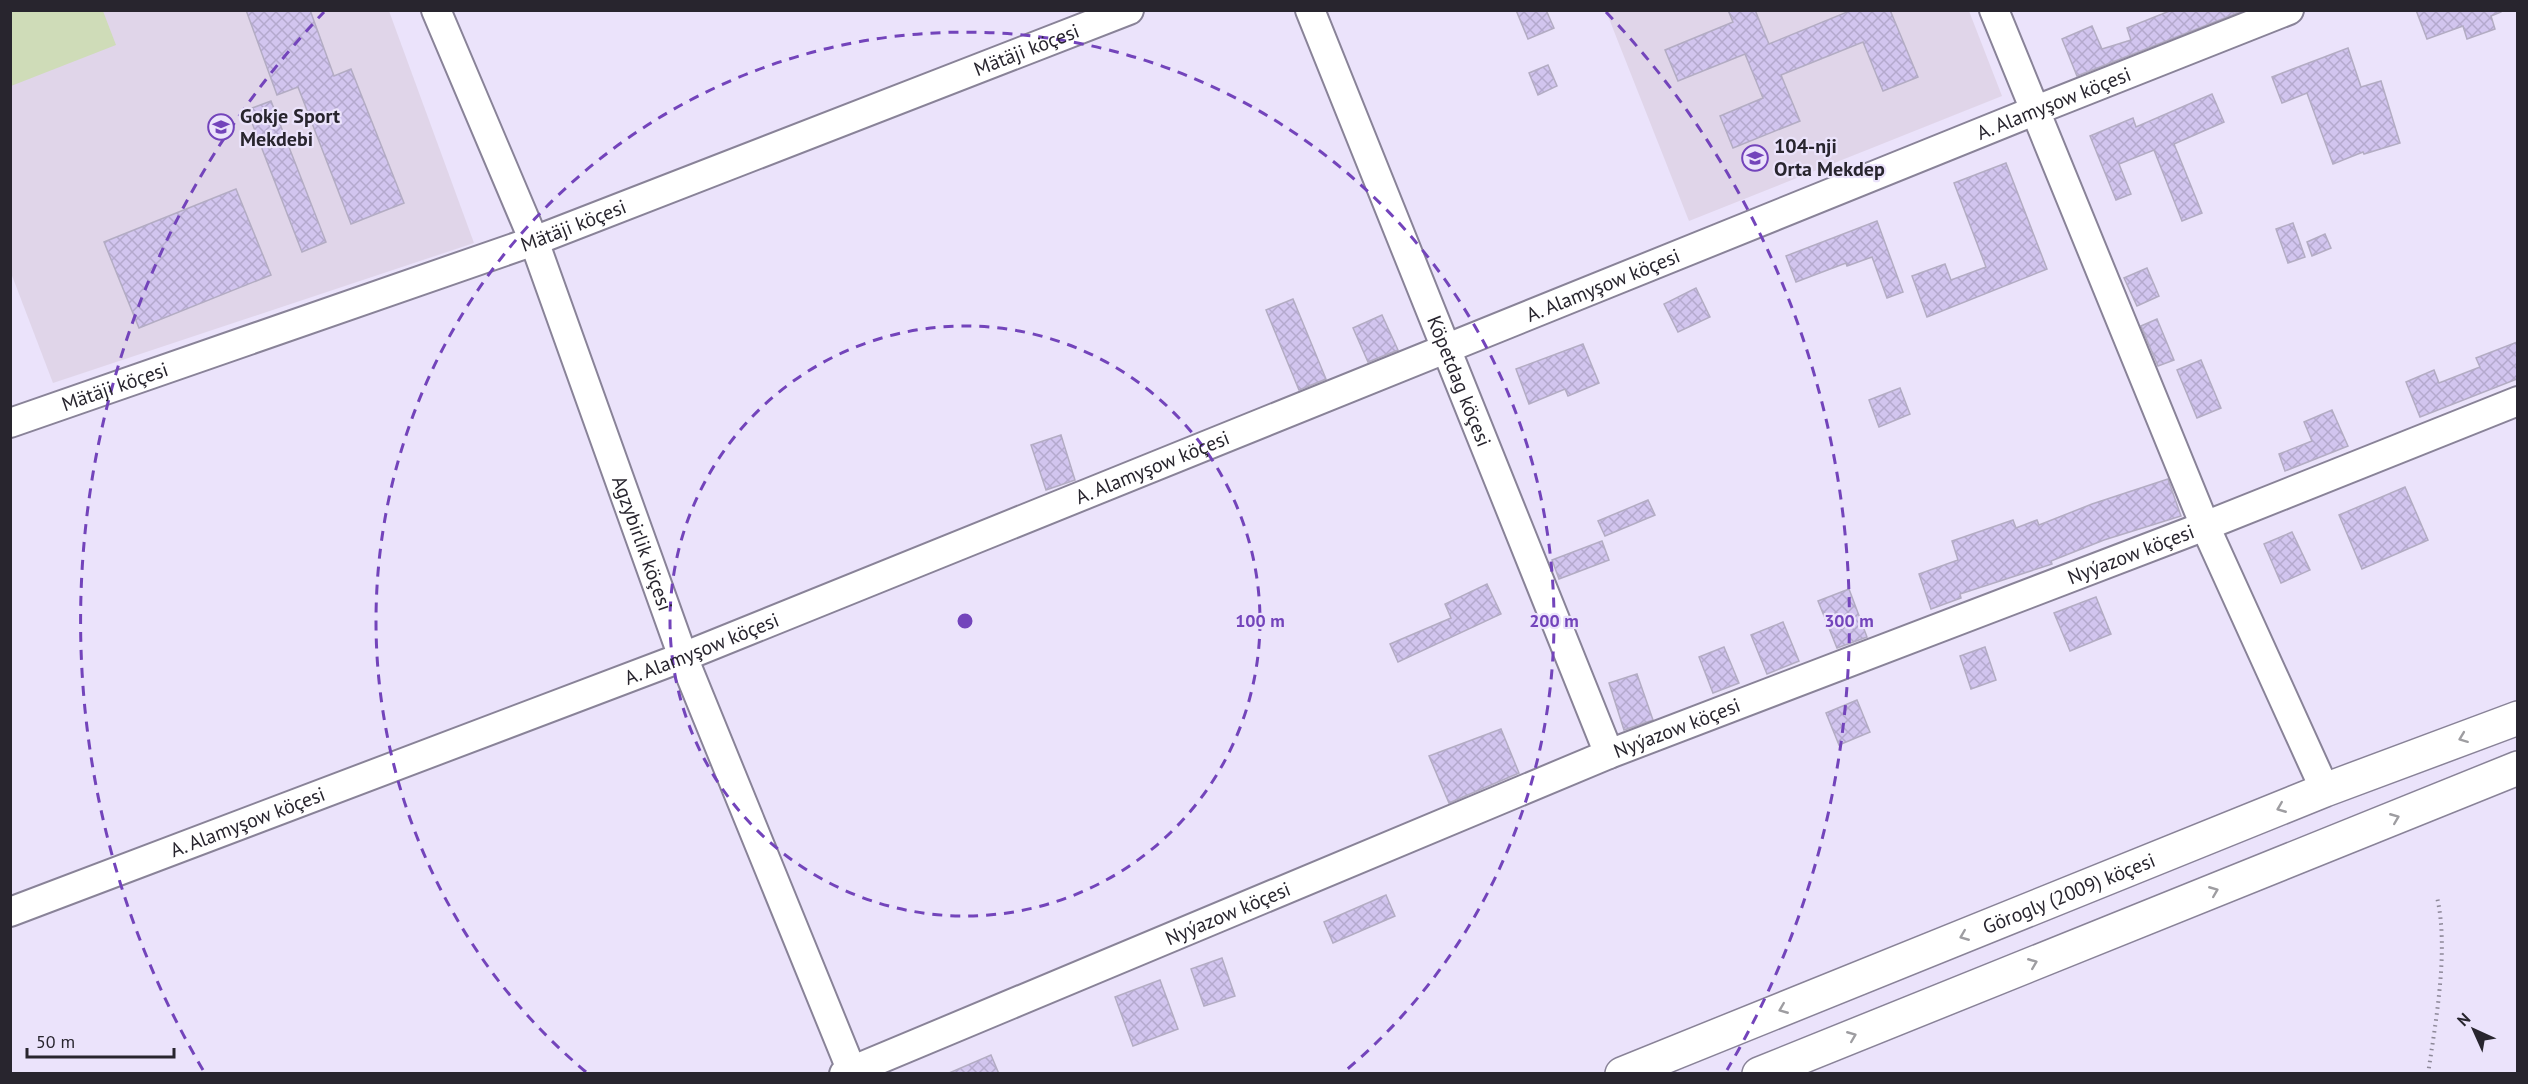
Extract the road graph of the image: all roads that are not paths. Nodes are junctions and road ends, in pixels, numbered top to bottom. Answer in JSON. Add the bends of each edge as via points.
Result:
{"nodes":[{"id":1,"x":436,"y":10,"type":"edge"},
{"id":2,"x":1129,"y":10,"type":"edge"},
{"id":3,"x":1310,"y":10,"type":"edge"},
{"id":4,"x":1994,"y":10,"type":"edge"},
{"id":5,"x":2289,"y":10,"type":"edge"},
{"id":6,"x":2034,"y":111,"type":"junction"},
{"id":7,"x":534,"y":241,"type":"junction"},
{"id":8,"x":1447,"y":349,"type":"junction"},
{"id":9,"x":2517,"y":401,"type":"edge"},
{"id":10,"x":10,"y":423,"type":"edge"},
{"id":11,"x":2205,"y":526,"type":"junction"},
{"id":12,"x":683,"y":657,"type":"junction"},
{"id":13,"x":2517,"y":718,"type":"edge"},
{"id":14,"x":1609,"y":754,"type":"junction"},
{"id":15,"x":2517,"y":768,"type":"edge"},
{"id":16,"x":2325,"y":790,"type":"junction"},
{"id":17,"x":10,"y":912,"type":"edge"},
{"id":18,"x":850,"y":1072,"type":"edge"},
{"id":19,"x":1622,"y":1074,"type":"edge"},
{"id":20,"x":1759,"y":1074,"type":"edge"}],
"edges":[{"from":1,"to":7,"type":"street","name":"Agzybirlik köçesi"},
{"from":2,"to":7,"type":"street","name":"Mätäji köçesi"},
{"from":3,"to":8,"type":"street","name":"Köpetdag köçesi"},
{"from":4,"to":6,"type":"street"},
{"from":5,"to":6,"type":"street","name":"A. Alamyşow köçesi"},
{"from":6,"to":8,"type":"street","name":"A. Alamyşow köçesi"},
{"from":6,"to":11,"type":"street"},
{"from":7,"to":10,"type":"street","name":"Mätäji köçesi"},
{"from":7,"to":12,"type":"street","name":"Agzybirlik köçesi"},
{"from":8,"to":12,"type":"street","name":"A. Alamyşow köçesi"},
{"from":8,"to":14,"type":"street","name":"Köpetdag köçesi"},
{"from":9,"to":11,"type":"street","name":"Nyýazow köçesi"},
{"from":11,"to":14,"type":"street","name":"Nyýazow köçesi"},
{"from":11,"to":16,"type":"street"},
{"from":12,"to":17,"type":"street","name":"A. Alamyşow köçesi"},
{"from":12,"to":18,"type":"street","name":"Agzybirlik köçesi"},
{"from":13,"to":16,"type":"main road","name":"Görogly (2009) köçesi","one_way":true},
{"from":14,"to":18,"type":"street","name":"Nyýazow köçesi"},
{"from":20,"to":15,"type":"main road","one_way":true},
{"from":16,"to":19,"type":"main road","name":"Görogly (2009) köçesi","one_way":true}]}
